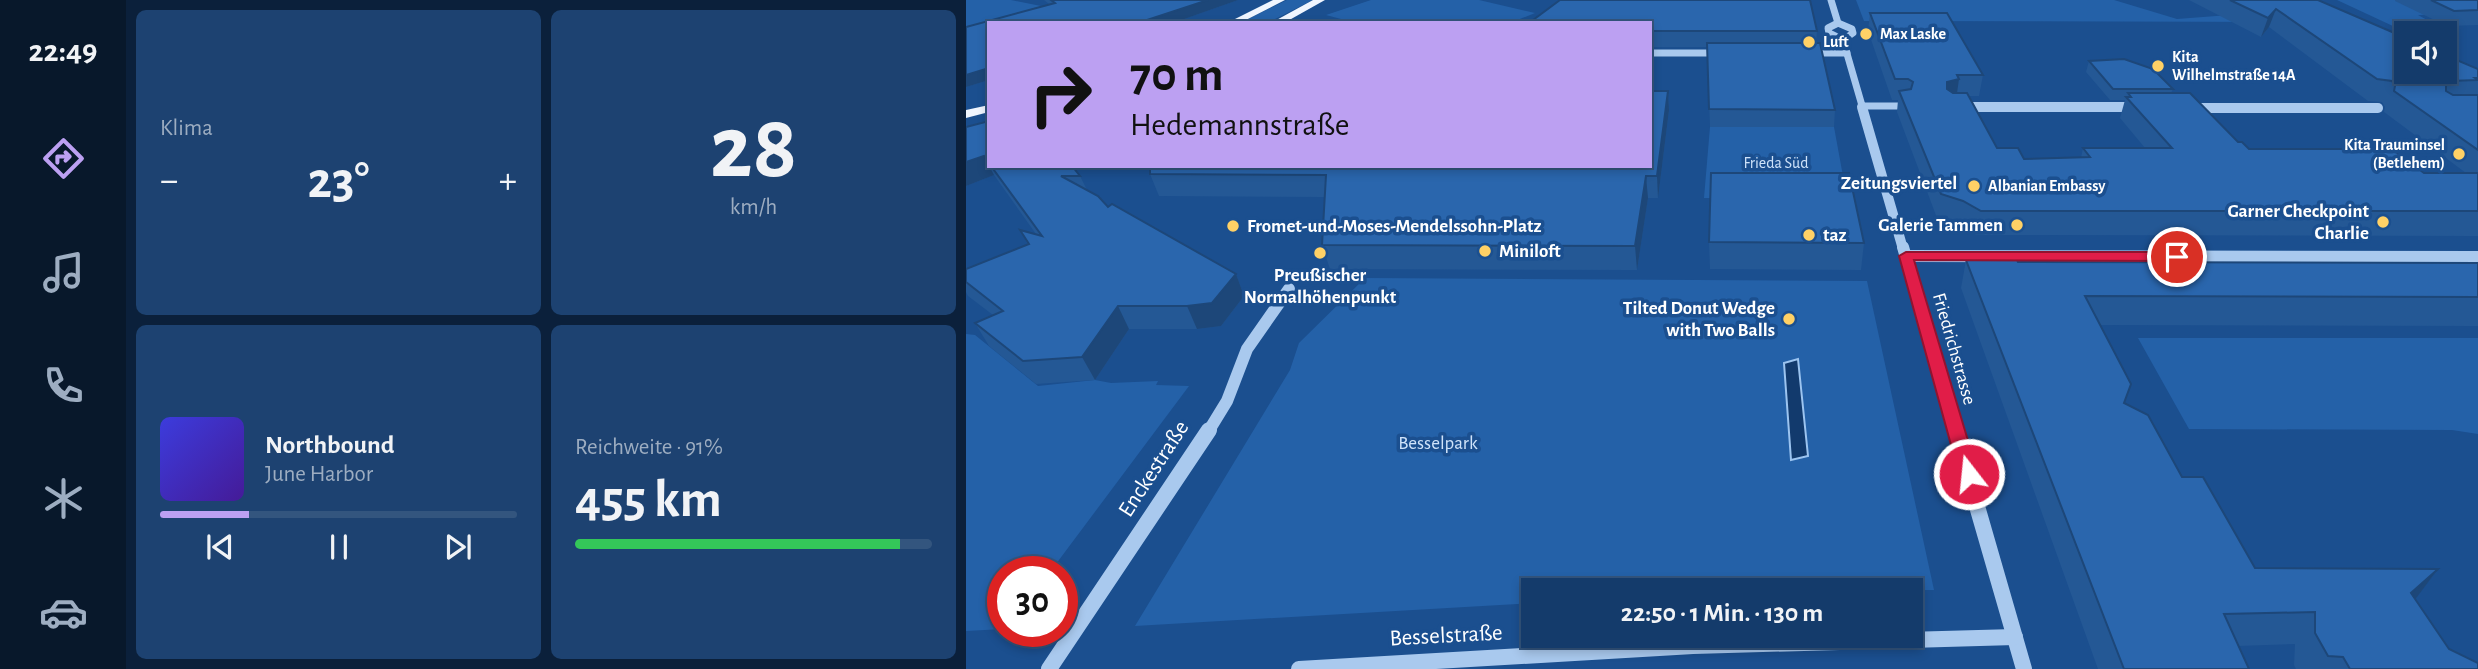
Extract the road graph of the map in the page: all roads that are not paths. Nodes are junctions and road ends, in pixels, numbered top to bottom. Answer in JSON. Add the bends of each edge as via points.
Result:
{"nodes":[{"id":1,"x":1280,"y":0,"type":"edge"},
{"id":2,"x":1321,"y":0,"type":"edge"},
{"id":3,"x":1831,"y":0,"type":"edge"},
{"id":4,"x":1236,"y":21,"type":"edge"},
{"id":5,"x":1280,"y":21,"type":"edge"},
{"id":6,"x":1838,"y":23,"type":"junction"},
{"id":7,"x":1843,"y":40,"type":"junction"},
{"id":8,"x":1652,"y":53,"type":"edge"},
{"id":9,"x":1728,"y":53,"type":"edge"},
{"id":10,"x":1791,"y":53,"type":"edge"},
{"id":11,"x":1847,"y":53,"type":"junction"},
{"id":12,"x":1862,"y":106,"type":"junction"},
{"id":13,"x":1905,"y":106,"type":"edge"},
{"id":14,"x":1950,"y":107,"type":"edge"},
{"id":15,"x":2151,"y":107,"type":"edge"},
{"id":16,"x":2178,"y":107,"type":"edge"},
{"id":17,"x":2378,"y":108,"type":"edge"},
{"id":18,"x":987,"y":109,"type":"edge"},
{"id":19,"x":966,"y":114,"type":"edge"},
{"id":20,"x":1906,"y":256,"type":"junction"},
{"id":21,"x":2478,"y":257,"type":"edge"},
{"id":22,"x":1289,"y":289,"type":"dead end"},
{"id":23,"x":2015,"y":637,"type":"junction"},
{"id":24,"x":1049,"y":669,"type":"edge"},
{"id":25,"x":1299,"y":669,"type":"edge"},
{"id":26,"x":2024,"y":669,"type":"edge"}],
"edges":[{"from":1,"to":4,"type":"main road"},
{"from":2,"to":5,"type":"main road"},
{"from":3,"to":6,"type":"street","name":"Friedrichstrasse"},
{"from":6,"to":7,"type":"street","name":"Friedrichstrasse","via":[[1853,33]]},
{"from":6,"to":7,"type":"street","name":"Friedrichstrasse","via":[[1828,28],[1829,33]]},
{"from":7,"to":11,"type":"street","name":"Friedrichstrasse"},
{"from":8,"to":9,"type":"street"},
{"from":10,"to":11,"type":"street"},
{"from":11,"to":12,"type":"street","name":"Friedrichstrasse"},
{"from":12,"to":13,"type":"street"},
{"from":12,"to":20,"type":"street","name":"Friedrichstrasse"},
{"from":14,"to":15,"type":"street"},
{"from":16,"to":17,"type":"street"},
{"from":18,"to":19,"type":"main road"},
{"from":20,"to":21,"type":"street"},
{"from":20,"to":23,"type":"street","name":"Friedrichstrasse"},
{"from":22,"to":24,"type":"street","name":"Enckestraße","via":[[1247,349],[1227,401],[1209,430]]},
{"from":23,"to":25,"type":"street","name":"Besselstraße","via":[[1693,646]]},
{"from":23,"to":26,"type":"street","name":"Friedrichstrasse"}]}
